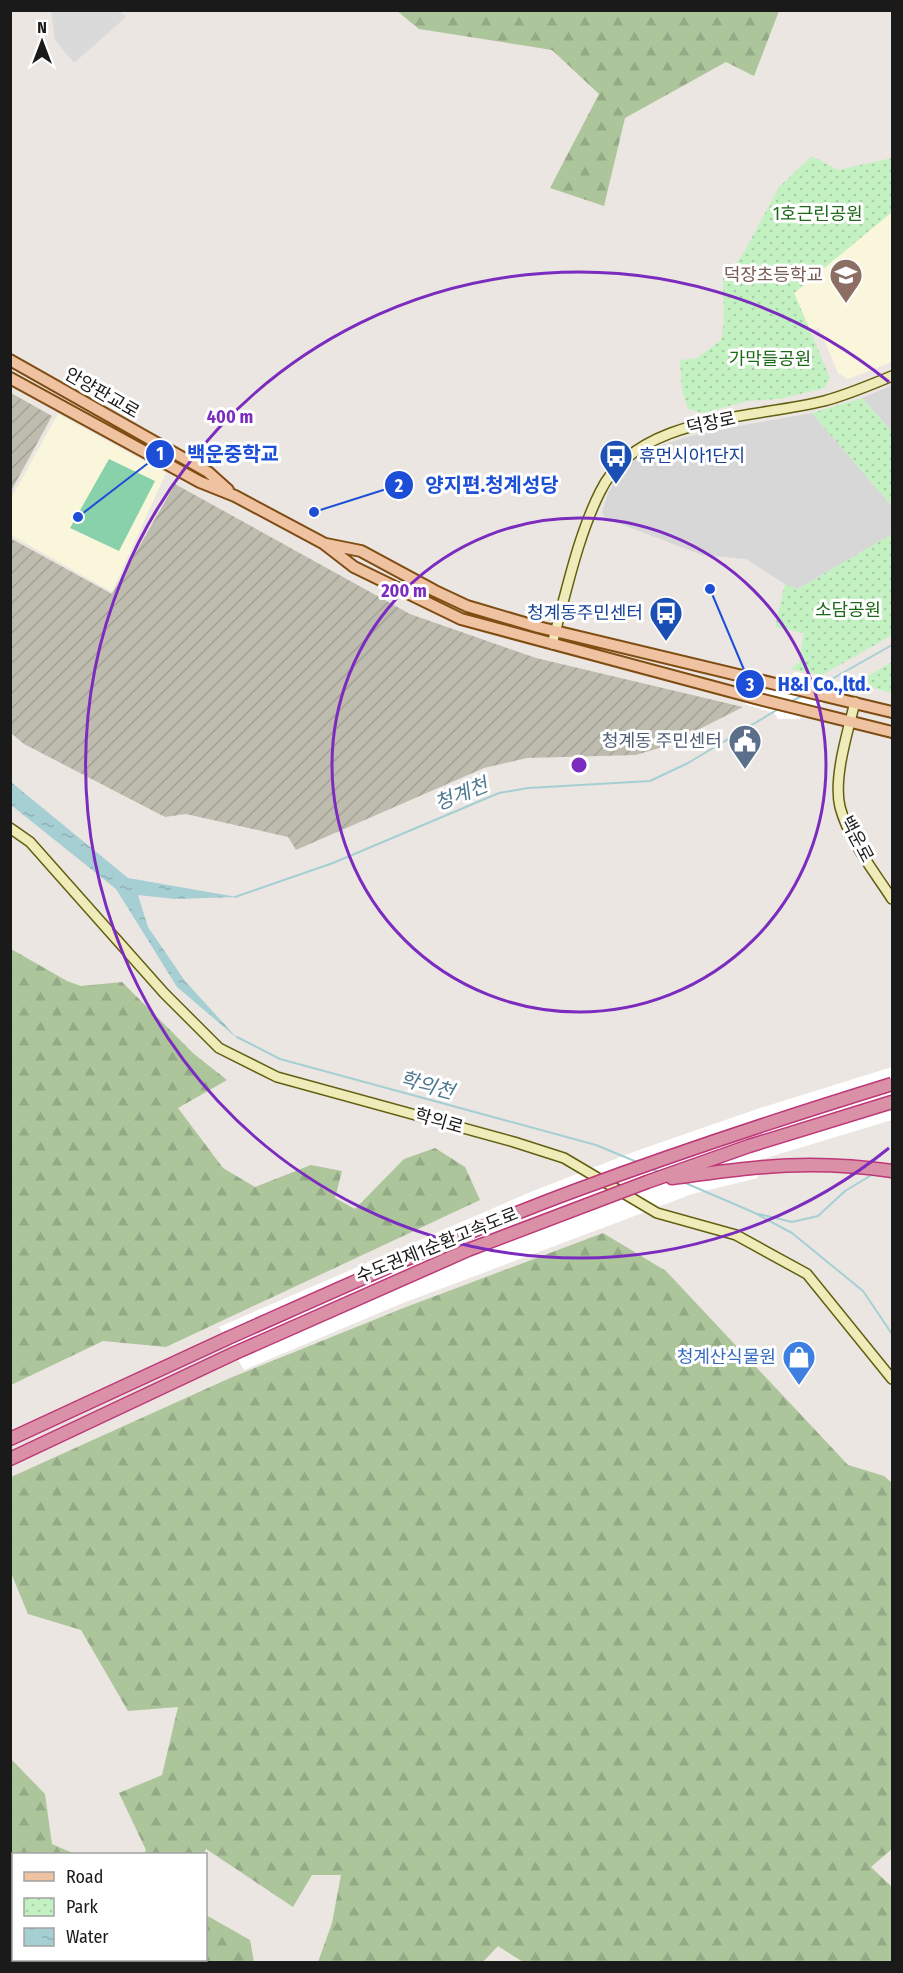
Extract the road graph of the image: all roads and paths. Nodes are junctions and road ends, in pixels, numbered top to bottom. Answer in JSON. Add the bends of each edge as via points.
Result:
{"nodes":[{"id":1,"x":10,"y":360,"type":"edge"},
{"id":2,"x":892,"y":376,"type":"edge"},
{"id":3,"x":10,"y":378,"type":"edge"},
{"id":4,"x":235,"y":496,"type":"junction"},
{"id":5,"x":323,"y":543,"type":"junction"},
{"id":6,"x":556,"y":631,"type":"junction"},
{"id":7,"x":552,"y":644,"type":"junction"},
{"id":8,"x":855,"y":702,"type":"junction"},
{"id":9,"x":892,"y":712,"type":"edge"},
{"id":10,"x":850,"y":722,"type":"junction"},
{"id":11,"x":892,"y":732,"type":"edge"},
{"id":12,"x":10,"y":828,"type":"edge"},
{"id":13,"x":892,"y":899,"type":"edge"},
{"id":14,"x":892,"y":1084,"type":"edge"},
{"id":15,"x":892,"y":1101,"type":"edge"},
{"id":16,"x":892,"y":1171,"type":"edge"},
{"id":17,"x":647,"y":1182,"type":"junction"},
{"id":18,"x":892,"y":1379,"type":"edge"},
{"id":19,"x":10,"y":1439,"type":"edge"},
{"id":20,"x":10,"y":1459,"type":"edge"}],
"edges":[{"from":1,"to":4,"type":"main road","name":"안양판교로","via":[[208,472]]},
{"from":2,"to":6,"type":"street","name":"덕장로","via":[[825,400],[677,430],[627,456],[600,491],[573,565]]},
{"from":3,"to":4,"type":"main road","name":"안양판교로","via":[[200,482]]},
{"from":4,"to":5,"type":"main road","name":"안양판교로"},
{"from":5,"to":6,"type":"main road","name":"안양판교로","via":[[361,551],[467,606]]},
{"from":5,"to":7,"type":"main road","name":"안양판교로","via":[[354,567],[461,619]]},
{"from":6,"to":7,"type":"street","name":"덕장로"},
{"from":6,"to":8,"type":"main road","name":"안양판교로"},
{"from":7,"to":10,"type":"main road","name":"안양판교로"},
{"from":8,"to":9,"type":"main road","name":"안양판교로"},
{"from":8,"to":10,"type":"street","name":"백운로"},
{"from":10,"to":11,"type":"main road","name":"안양판교로"},
{"from":10,"to":13,"type":"street","name":"백운로","via":[[839,772],[840,806],[856,843]]},
{"from":12,"to":18,"type":"street","name":"학의로","via":[[30,842],[164,993],[219,1048],[277,1077],[564,1158],[657,1213],[736,1234],[807,1275]]},
{"from":14,"to":19,"type":"highway","name":"수도권제1순환고속도로","bridge":true,"via":[[572,1191],[226,1339]]},
{"from":15,"to":17,"type":"highway","name":"수도권제1순환고속도로"},
{"from":16,"to":17,"type":"highway","via":[[798,1165]]},
{"from":17,"to":20,"type":"highway","name":"수도권제1순환고속도로","bridge":true,"via":[[468,1250],[235,1353]]}]}
